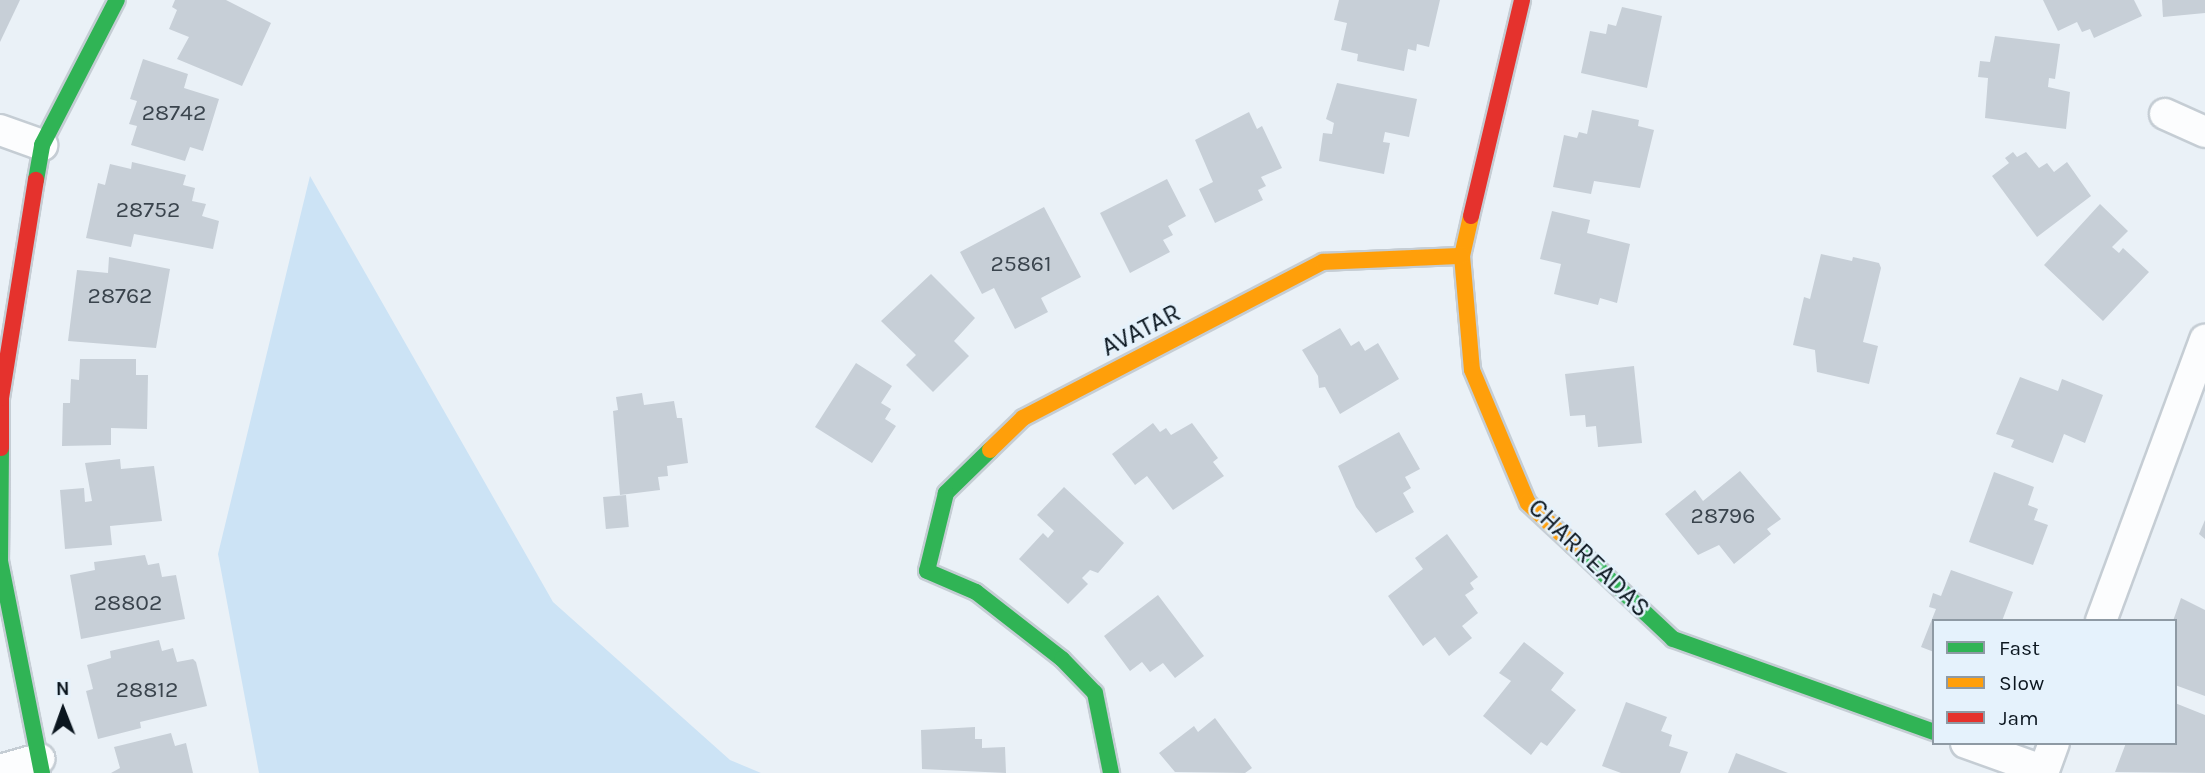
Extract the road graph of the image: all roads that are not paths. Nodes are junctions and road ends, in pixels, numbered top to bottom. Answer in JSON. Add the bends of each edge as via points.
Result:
{"nodes":[{"id":1,"x":117,"y":0,"type":"edge"},
{"id":2,"x":1522,"y":0,"type":"edge"},
{"id":3,"x":2165,"y":114,"type":"dead end"},
{"id":4,"x":0,"y":130,"type":"edge"},
{"id":5,"x":2205,"y":132,"type":"edge"},
{"id":6,"x":42,"y":145,"type":"junction"},
{"id":7,"x":1462,"y":256,"type":"junction"},
{"id":8,"x":2205,"y":340,"type":"edge"},
{"id":9,"x":1,"y":398,"type":"edge"},
{"id":10,"x":2102,"y":619,"type":"edge"},
{"id":11,"x":1932,"y":731,"type":"edge"},
{"id":12,"x":1971,"y":745,"type":"edge"},
{"id":13,"x":2053,"y":745,"type":"edge"},
{"id":14,"x":41,"y":766,"type":"edge"},
{"id":15,"x":0,"y":770,"type":"edge"},
{"id":16,"x":2043,"y":772,"type":"edge"},
{"id":17,"x":1111,"y":773,"type":"edge"}],
"edges":[{"from":1,"to":6,"type":"street"},
{"from":2,"to":7,"type":"street","name":"CHARREADAS"},
{"from":3,"to":5,"type":"street"},
{"from":4,"to":6,"type":"street"},
{"from":6,"to":9,"type":"street"},
{"from":7,"to":11,"type":"street","name":"CHARREADAS","via":[[1472,370],[1528,503],[1673,639]]},
{"from":7,"to":17,"type":"street","name":"AVATAR","via":[[1323,262],[1023,418],[946,493],[927,570],[976,592],[1062,659],[1095,694]]},
{"from":8,"to":10,"type":"street"},
{"from":9,"to":14,"type":"street","via":[[0,561]]},
{"from":12,"to":16,"type":"street"},
{"from":13,"to":16,"type":"street"},
{"from":14,"to":15,"type":"street"}]}
